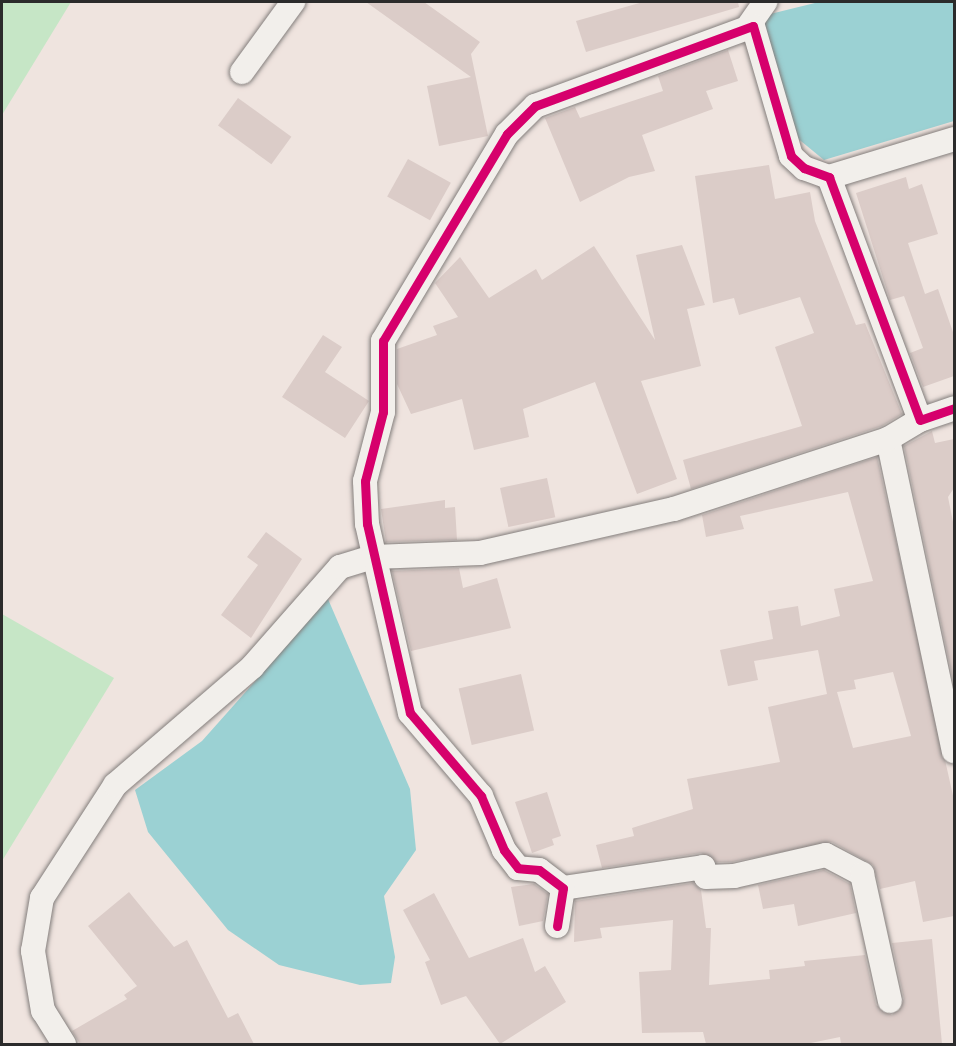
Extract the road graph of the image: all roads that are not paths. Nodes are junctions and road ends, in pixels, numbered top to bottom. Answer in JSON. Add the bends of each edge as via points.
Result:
{"nodes":[{"id":1,"x":293,"y":2,"type":"edge"},
{"id":2,"x":765,"y":2,"type":"edge"},
{"id":3,"x":747,"y":28,"type":"junction"},
{"id":4,"x":243,"y":72,"type":"dead end"},
{"id":5,"x":954,"y":140,"type":"edge"},
{"id":6,"x":829,"y":177,"type":"junction"},
{"id":7,"x":954,"y":408,"type":"edge"},
{"id":8,"x":920,"y":420,"type":"junction"},
{"id":9,"x":888,"y":439,"type":"junction"},
{"id":10,"x":373,"y":557,"type":"junction"},
{"id":11,"x":954,"y":752,"type":"edge"},
{"id":12,"x":563,"y":888,"type":"junction"},
{"id":13,"x":557,"y":926,"type":"dead end"},
{"id":14,"x":890,"y":1001,"type":"dead end"},
{"id":15,"x":64,"y":1044,"type":"edge"}],
"edges":[{"from":1,"to":4,"type":"street"},
{"from":2,"to":3,"type":"street"},
{"from":3,"to":6,"type":"street","via":[[753,26],[791,156],[804,168]]},
{"from":3,"to":10,"type":"street","via":[[535,106],[502,134],[383,341],[383,412],[365,481]]},
{"from":5,"to":6,"type":"street"},
{"from":6,"to":8,"type":"street"},
{"from":7,"to":8,"type":"street"},
{"from":8,"to":9,"type":"street"},
{"from":9,"to":10,"type":"street","via":[[675,509],[556,537],[480,553]]},
{"from":9,"to":11,"type":"street"},
{"from":10,"to":12,"type":"street","via":[[411,713],[481,796],[504,850],[518,868],[539,870]]},
{"from":10,"to":15,"type":"street","via":[[340,567],[325,577],[252,667],[115,785],[42,898],[33,951],[43,1011]]},
{"from":12,"to":13,"type":"street"},
{"from":12,"to":14,"type":"street","via":[[703,867],[706,877],[734,876],[826,855],[862,874]]}]}
